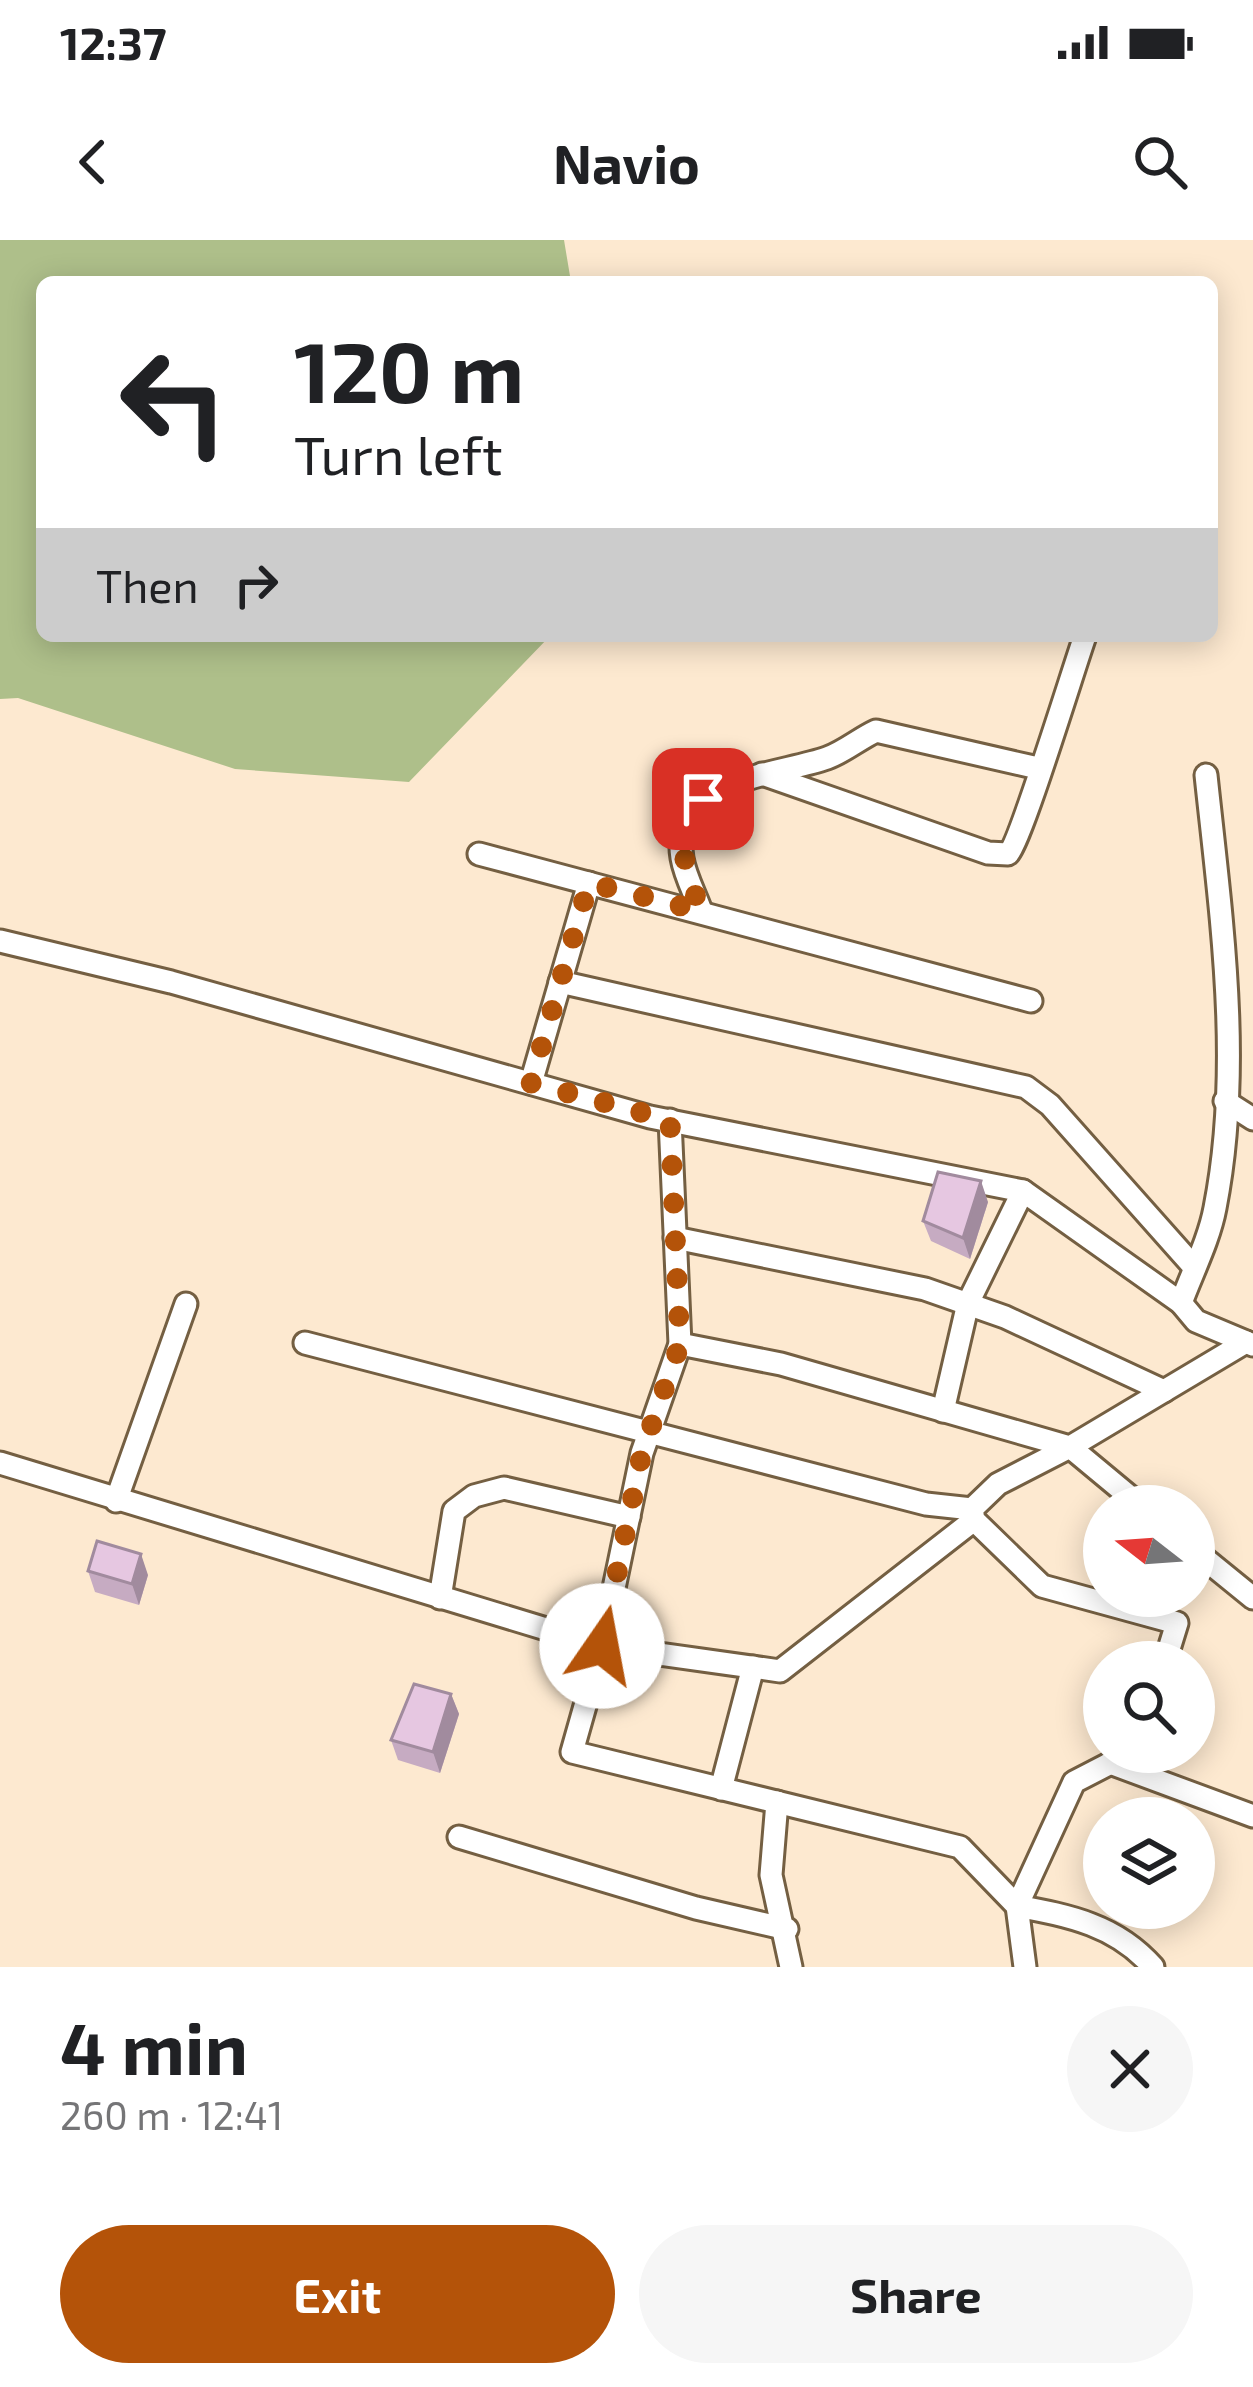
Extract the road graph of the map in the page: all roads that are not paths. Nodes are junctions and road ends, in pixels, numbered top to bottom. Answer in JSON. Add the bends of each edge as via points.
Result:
{"nodes":[{"id":1,"x":1083,"y":642,"type":"edge"},
{"id":2,"x":1038,"y":768,"type":"junction"},
{"id":3,"x":762,"y":774,"type":"junction"},
{"id":4,"x":1206,"y":775,"type":"dead end"},
{"id":5,"x":479,"y":854,"type":"dead end"},
{"id":6,"x":589,"y":883,"type":"junction"},
{"id":7,"x":701,"y":911,"type":"junction"},
{"id":8,"x":0,"y":941,"type":"edge"},
{"id":9,"x":560,"y":982,"type":"junction"},
{"id":10,"x":1031,"y":1000,"type":"dead end"},
{"id":11,"x":531,"y":1083,"type":"junction"},
{"id":12,"x":1225,"y":1101,"type":"junction"},
{"id":13,"x":1253,"y":1119,"type":"edge"},
{"id":14,"x":670,"y":1120,"type":"junction"},
{"id":15,"x":1022,"y":1191,"type":"junction"},
{"id":16,"x":675,"y":1238,"type":"junction"},
{"id":17,"x":1194,"y":1267,"type":"junction"},
{"id":18,"x":968,"y":1303,"type":"junction"},
{"id":19,"x":186,"y":1304,"type":"dead end"},
{"id":20,"x":1181,"y":1304,"type":"junction"},
{"id":21,"x":305,"y":1343,"type":"dead end"},
{"id":22,"x":680,"y":1344,"type":"junction"},
{"id":23,"x":1250,"y":1344,"type":"edge"},
{"id":24,"x":1164,"y":1391,"type":"junction"},
{"id":25,"x":943,"y":1411,"type":"junction"},
{"id":26,"x":648,"y":1435,"type":"junction"},
{"id":27,"x":1070,"y":1447,"type":"junction"},
{"id":28,"x":0,"y":1463,"type":"edge"},
{"id":29,"x":1116,"y":1485,"type":"edge"},
{"id":30,"x":116,"y":1501,"type":"junction"},
{"id":31,"x":973,"y":1515,"type":"junction"},
{"id":32,"x":629,"y":1516,"type":"junction"},
{"id":33,"x":1215,"y":1567,"type":"edge"},
{"id":34,"x":440,"y":1598,"type":"junction"},
{"id":35,"x":1253,"y":1598,"type":"edge"},
{"id":36,"x":1171,"y":1641,"type":"edge"},
{"id":37,"x":602,"y":1646,"type":"junction"},
{"id":38,"x":753,"y":1667,"type":"junction"},
{"id":39,"x":1091,"y":1773,"type":"edge"},
{"id":40,"x":1137,"y":1773,"type":"edge"},
{"id":41,"x":721,"y":1789,"type":"junction"},
{"id":42,"x":777,"y":1802,"type":"junction"},
{"id":43,"x":1253,"y":1816,"type":"edge"},
{"id":44,"x":459,"y":1837,"type":"dead end"},
{"id":45,"x":1017,"y":1906,"type":"junction"},
{"id":46,"x":787,"y":1928,"type":"junction"},
{"id":47,"x":791,"y":1967,"type":"edge"},
{"id":48,"x":1025,"y":1967,"type":"edge"},
{"id":49,"x":1153,"y":1967,"type":"edge"}],
"edges":[{"from":1,"to":2,"type":"street"},
{"from":2,"to":3,"type":"street","via":[[876,731],[823,759]]},
{"from":2,"to":3,"type":"street","via":[[1020,838],[1002,854]]},
{"from":3,"to":7,"type":"street","via":[[689,813],[682,856]]},
{"from":4,"to":12,"type":"street","via":[[1224,946]]},
{"from":5,"to":6,"type":"street"},
{"from":6,"to":7,"type":"street"},
{"from":6,"to":9,"type":"street"},
{"from":7,"to":10,"type":"street"},
{"from":8,"to":11,"type":"street"},
{"from":9,"to":11,"type":"street"},
{"from":9,"to":17,"type":"street","via":[[1026,1087]]},
{"from":11,"to":14,"type":"street"},
{"from":12,"to":13,"type":"street"},
{"from":12,"to":17,"type":"street","via":[[1215,1209]]},
{"from":14,"to":15,"type":"street"},
{"from":14,"to":16,"type":"street"},
{"from":15,"to":18,"type":"street"},
{"from":15,"to":20,"type":"street"},
{"from":16,"to":18,"type":"street"},
{"from":16,"to":22,"type":"street"},
{"from":17,"to":20,"type":"street"},
{"from":18,"to":24,"type":"street"},
{"from":18,"to":25,"type":"street"},
{"from":19,"to":30,"type":"street"},
{"from":20,"to":23,"type":"street","via":[[1196,1321]]},
{"from":21,"to":26,"type":"street"},
{"from":22,"to":25,"type":"street"},
{"from":22,"to":26,"type":"street"},
{"from":23,"to":24,"type":"street"},
{"from":24,"to":27,"type":"street"},
{"from":25,"to":27,"type":"street"},
{"from":26,"to":31,"type":"street"},
{"from":26,"to":32,"type":"street"},
{"from":27,"to":29,"type":"street"},
{"from":27,"to":31,"type":"street","via":[[998,1484]]},
{"from":28,"to":30,"type":"street"},
{"from":30,"to":34,"type":"street"},
{"from":31,"to":36,"type":"street","via":[[1042,1586],[1177,1623]]},
{"from":31,"to":38,"type":"street","via":[[780,1671]]},
{"from":32,"to":34,"type":"street","via":[[487,1490],[454,1511]]},
{"from":32,"to":37,"type":"street"},
{"from":33,"to":35,"type":"street"},
{"from":34,"to":37,"type":"street"},
{"from":37,"to":38,"type":"street"},
{"from":37,"to":41,"type":"street","via":[[572,1752]]},
{"from":38,"to":41,"type":"street"},
{"from":39,"to":45,"type":"street","via":[[1073,1782]]},
{"from":40,"to":43,"type":"street"},
{"from":41,"to":42,"type":"street"},
{"from":42,"to":45,"type":"street","via":[[960,1847]]},
{"from":42,"to":46,"type":"street","via":[[771,1876]]},
{"from":44,"to":46,"type":"street"},
{"from":45,"to":48,"type":"street"},
{"from":45,"to":49,"type":"street","via":[[1083,1919]]},
{"from":46,"to":47,"type":"street"}]}
